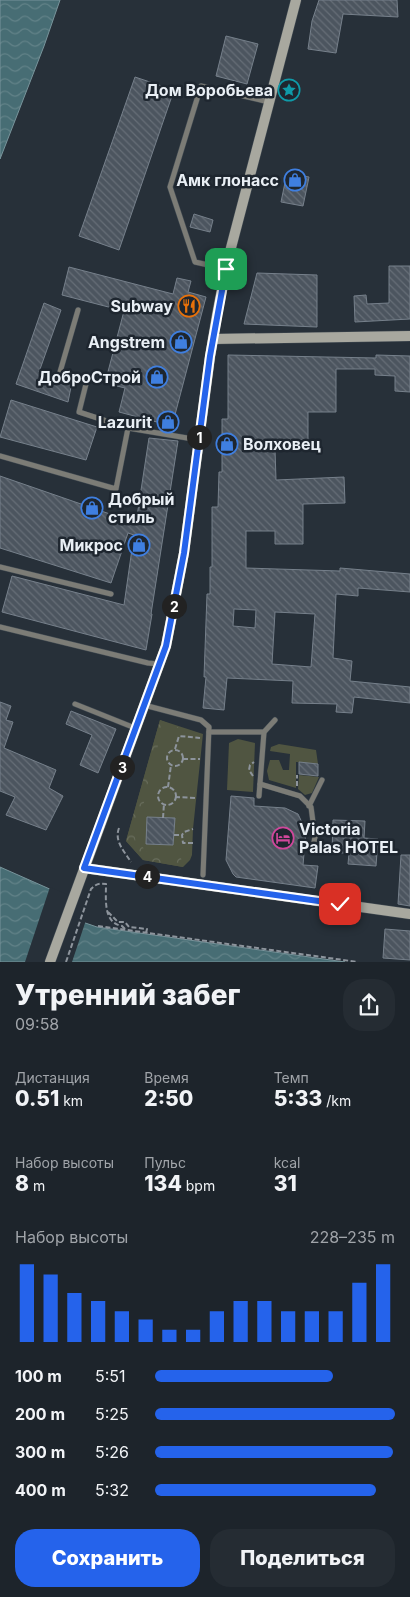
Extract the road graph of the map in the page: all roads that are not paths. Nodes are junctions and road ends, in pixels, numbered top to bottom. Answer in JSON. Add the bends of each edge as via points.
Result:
{"nodes":[{"id":1,"x":296,"y":0,"type":"edge"},
{"id":2,"x":269,"y":102,"type":"junction"},
{"id":3,"x":226,"y":269,"type":"junction"},
{"id":4,"x":78,"y":310,"type":"dead end"},
{"id":5,"x":410,"y":336,"type":"edge"},
{"id":6,"x":213,"y":339,"type":"junction"},
{"id":7,"x":128,"y":428,"type":"junction"},
{"id":8,"x":199,"y":440,"type":"junction"},
{"id":9,"x":0,"y":456,"type":"edge"},
{"id":10,"x":0,"y":567,"type":"edge"},
{"id":11,"x":111,"y":594,"type":"dead end"},
{"id":12,"x":0,"y":627,"type":"edge"},
{"id":13,"x":160,"y":664,"type":"junction"},
{"id":14,"x":75,"y":704,"type":"dead end"},
{"id":15,"x":144,"y":706,"type":"junction"},
{"id":16,"x":275,"y":720,"type":"dead end"},
{"id":17,"x":136,"y":728,"type":"junction"},
{"id":18,"x":209,"y":732,"type":"junction"},
{"id":19,"x":264,"y":732,"type":"junction"},
{"id":20,"x":322,"y":780,"type":"dead end"},
{"id":21,"x":260,"y":784,"type":"junction"},
{"id":22,"x":259,"y":796,"type":"dead end"},
{"id":23,"x":309,"y":806,"type":"junction"},
{"id":24,"x":312,"y":852,"type":"dead end"},
{"id":25,"x":84,"y":868,"type":"junction"},
{"id":26,"x":203,"y":875,"type":"dead end"},
{"id":27,"x":410,"y":914,"type":"edge"},
{"id":28,"x":50,"y":962,"type":"edge"}],
"edges":[{"from":1,"to":2,"type":"main road"},
{"from":2,"to":3,"type":"main road"},
{"from":2,"to":3,"type":"lane","via":[[201,86],[170,187],[195,262]]},
{"from":3,"to":6,"type":"main road"},
{"from":4,"to":7,"type":"lane","via":[[60,372],[88,380],[79,412]]},
{"from":5,"to":6,"type":"main road"},
{"from":6,"to":8,"type":"main road"},
{"from":7,"to":8,"type":"lane"},
{"from":7,"to":9,"type":"lane","via":[[116,489]]},
{"from":8,"to":13,"type":"main road","via":[[182,562]]},
{"from":10,"to":11,"type":"lane"},
{"from":12,"to":13,"type":"lane"},
{"from":13,"to":15,"type":"main road"},
{"from":14,"to":17,"type":"lane"},
{"from":15,"to":17,"type":"main road"},
{"from":15,"to":18,"type":"lane","via":[[202,720],[209,727]]},
{"from":16,"to":19,"type":"lane"},
{"from":17,"to":25,"type":"main road"},
{"from":18,"to":19,"type":"lane"},
{"from":18,"to":26,"type":"lane"},
{"from":19,"to":21,"type":"lane"},
{"from":20,"to":23,"type":"lane"},
{"from":21,"to":22,"type":"lane"},
{"from":21,"to":23,"type":"lane","via":[[300,796]]},
{"from":23,"to":24,"type":"lane","via":[[315,837]]},
{"from":25,"to":27,"type":"main road"},
{"from":25,"to":28,"type":"main road"}]}
